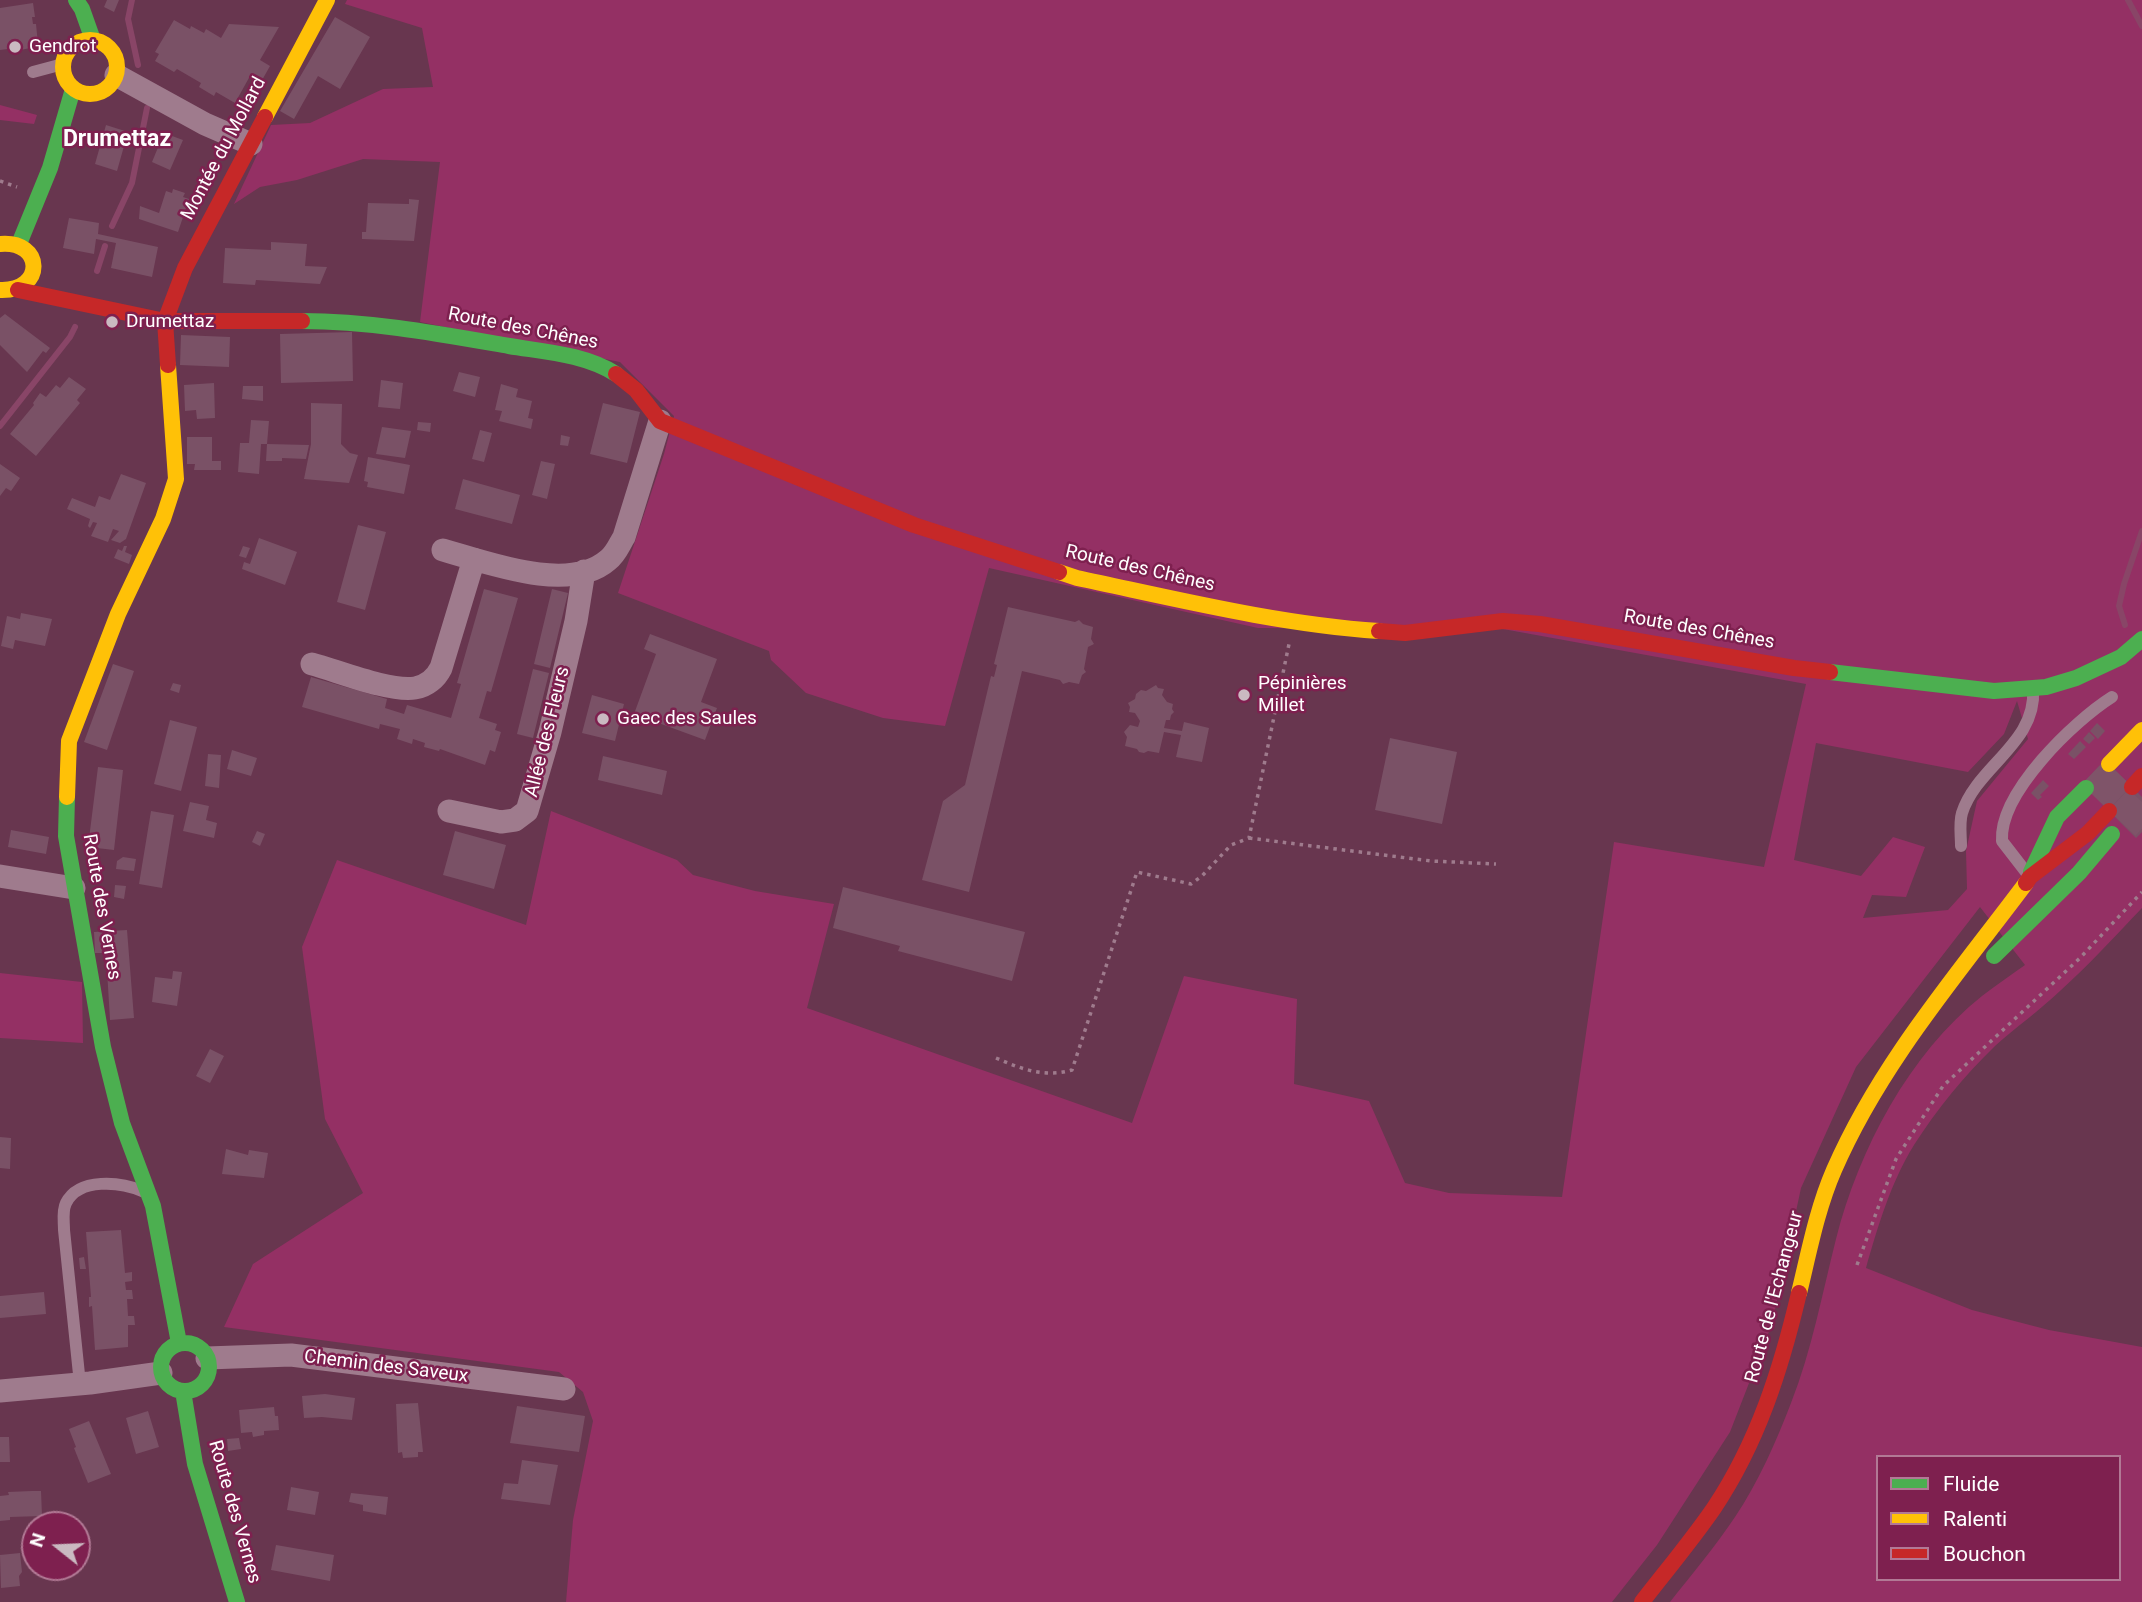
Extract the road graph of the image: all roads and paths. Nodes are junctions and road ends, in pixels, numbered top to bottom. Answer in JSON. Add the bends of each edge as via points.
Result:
{"nodes":[{"id":1,"x":71,"y":0,"type":"edge"},
{"id":2,"x":76,"y":0,"type":"edge"},
{"id":3,"x":327,"y":0,"type":"edge"},
{"id":4,"x":86,"y":41,"type":"junction"},
{"id":5,"x":116,"y":75,"type":"junction"},
{"id":6,"x":79,"y":92,"type":"junction"},
{"id":7,"x":251,"y":144,"type":"junction"},
{"id":8,"x":0,"y":244,"type":"edge"},
{"id":9,"x":23,"y":247,"type":"junction"},
{"id":10,"x":33,"y":274,"type":"junction"},
{"id":11,"x":6,"y":291,"type":"edge"},
{"id":12,"x":68,"y":300,"type":"junction"},
{"id":13,"x":165,"y":321,"type":"junction"},
{"id":14,"x":660,"y":422,"type":"junction"},
{"id":15,"x":443,"y":550,"type":"dead end"},
{"id":16,"x":474,"y":559,"type":"junction"},
{"id":17,"x":584,"y":571,"type":"junction"},
{"id":18,"x":1294,"y":622,"type":"junction"},
{"id":19,"x":2142,"y":639,"type":"edge"},
{"id":20,"x":312,"y":664,"type":"dead end"},
{"id":21,"x":2033,"y":689,"type":"junction"},
{"id":22,"x":2112,"y":697,"type":"dead end"},
{"id":23,"x":2142,"y":730,"type":"edge"},
{"id":24,"x":2142,"y":750,"type":"edge"},
{"id":25,"x":2090,"y":793,"type":"tunnel mouth"},
{"id":26,"x":449,"y":811,"type":"dead end"},
{"id":27,"x":2109,"y":811,"type":"tunnel mouth"},
{"id":28,"x":2127,"y":828,"type":"tunnel mouth"},
{"id":29,"x":1250,"y":838,"type":"junction"},
{"id":30,"x":1961,"y":846,"type":"dead end"},
{"id":31,"x":1496,"y":864,"type":"dead end"},
{"id":32,"x":0,"y":876,"type":"edge"},
{"id":33,"x":2054,"y":884,"type":"junction"},
{"id":34,"x":74,"y":888,"type":"junction"},
{"id":35,"x":2142,"y":892,"type":"edge"},
{"id":36,"x":2036,"y":893,"type":"junction"},
{"id":37,"x":1915,"y":1031,"type":"junction"},
{"id":38,"x":996,"y":1058,"type":"dead end"},
{"id":39,"x":150,"y":1200,"type":"junction"},
{"id":40,"x":1857,"y":1265,"type":"dead end"},
{"id":41,"x":178,"y":1343,"type":"junction"},
{"id":42,"x":208,"y":1359,"type":"junction"},
{"id":43,"x":161,"y":1373,"type":"junction"},
{"id":44,"x":80,"y":1384,"type":"junction"},
{"id":45,"x":564,"y":1389,"type":"dead end"},
{"id":46,"x":0,"y":1391,"type":"edge"},
{"id":47,"x":183,"y":1391,"type":"junction"},
{"id":48,"x":237,"y":1602,"type":"edge"},
{"id":49,"x":1642,"y":1602,"type":"edge"}],
"edges":[{"from":1,"to":4,"type":"main road"},
{"from":2,"to":4,"type":"main road","via":[[82,9]]},
{"from":3,"to":7,"type":"main road","name":"Montée du Mollard"},
{"from":4,"to":5,"type":"main road","via":[[100,42],[112,52]]},
{"from":4,"to":6,"type":"main road","via":[[71,48],[63,69]]},
{"from":5,"to":6,"type":"main road","via":[[100,93]]},
{"from":5,"to":7,"type":"street"},
{"from":6,"to":9,"type":"main road"},
{"from":7,"to":13,"type":"main road","name":"Montée du Mollard","via":[[184,268]]},
{"from":8,"to":9,"type":"main road"},
{"from":9,"to":10,"type":"main road","via":[[33,260]]},
{"from":10,"to":11,"type":"main road","via":[[24,286]]},
{"from":10,"to":12,"type":"main road"},
{"from":11,"to":12,"type":"main road","name":"Route des Chênes"},
{"from":12,"to":13,"type":"main road","name":"Route des Chênes"},
{"from":13,"to":14,"type":"main road","name":"Route des Chênes","via":[[328,321],[415,330],[584,359],[607,367],[637,388]]},
{"from":13,"to":34,"type":"main road","name":"Route des Vernes","via":[[176,479],[69,741],[66,836]]},
{"from":14,"to":17,"type":"street","via":[[624,537],[606,562]]},
{"from":14,"to":18,"type":"main road","name":"Route des Chênes","via":[[914,526],[1077,578]]},
{"from":15,"to":16,"type":"street"},
{"from":16,"to":17,"type":"street","via":[[532,574]]},
{"from":16,"to":20,"type":"street","via":[[441,668],[433,680],[402,688]]},
{"from":17,"to":26,"type":"street","name":"Allée des Fleurs","via":[[576,621],[527,811],[515,820],[501,822]]},
{"from":18,"to":21,"type":"main road","name":"Route des Chênes","via":[[1405,633],[1473,623],[1540,624],[1794,668],[1994,691]]},
{"from":18,"to":29,"type":"path"},
{"from":19,"to":21,"type":"main road","name":"Route des Chênes","via":[[2100,668]]},
{"from":21,"to":30,"type":"lane","via":[[2025,728],[1966,803]]},
{"from":22,"to":36,"type":"lane","via":[[2050,750],[2003,820],[2001,841]]},
{"from":23,"to":24,"type":"main road","via":[[2114,769]]},
{"from":25,"to":36,"type":"main road","via":[[2057,817]]},
{"from":27,"to":36,"type":"main road","name":"Route de l'Echangeur"},
{"from":28,"to":33,"type":"main road","name":"Route de l'Echangeur","via":[[2078,873]]},
{"from":29,"to":31,"type":"path","via":[[1431,861]]},
{"from":29,"to":38,"type":"path","via":[[1231,845],[1192,884],[1137,872],[1072,1070],[1058,1074],[1026,1071]]},
{"from":32,"to":34,"type":"street"},
{"from":33,"to":36,"type":"main road","name":"Route de l'Echangeur"},
{"from":33,"to":36,"type":"lane"},
{"from":34,"to":39,"type":"main road","name":"Route des Vernes","via":[[100,1020],[142,1153]]},
{"from":35,"to":40,"type":"path","via":[[2080,958],[1943,1086],[1896,1159]]},
{"from":36,"to":37,"type":"main road","name":"Route de l'Echangeur"},
{"from":36,"to":37,"type":"main road","name":"Route de l'Echangeur"},
{"from":37,"to":49,"type":"main road","name":"Route de l'Echangeur","via":[[1863,1112],[1834,1171],[1813,1235],[1780,1372],[1754,1436],[1714,1508]]},
{"from":39,"to":41,"type":"main road"},
{"from":39,"to":44,"type":"lane","via":[[118,1184],[97,1185],[76,1192],[64,1206]]},
{"from":41,"to":42,"type":"main road","via":[[199,1347]]},
{"from":41,"to":43,"type":"main road","via":[[162,1358]]},
{"from":42,"to":45,"type":"street","name":"Chemin des Saveux","via":[[291,1355]]},
{"from":42,"to":47,"type":"main road","via":[[204,1381]]},
{"from":43,"to":44,"type":"street"},
{"from":43,"to":47,"type":"main road","via":[[169,1386]]},
{"from":44,"to":46,"type":"street"},
{"from":47,"to":48,"type":"main road","name":"Route des Vernes","via":[[195,1464]]}]}
